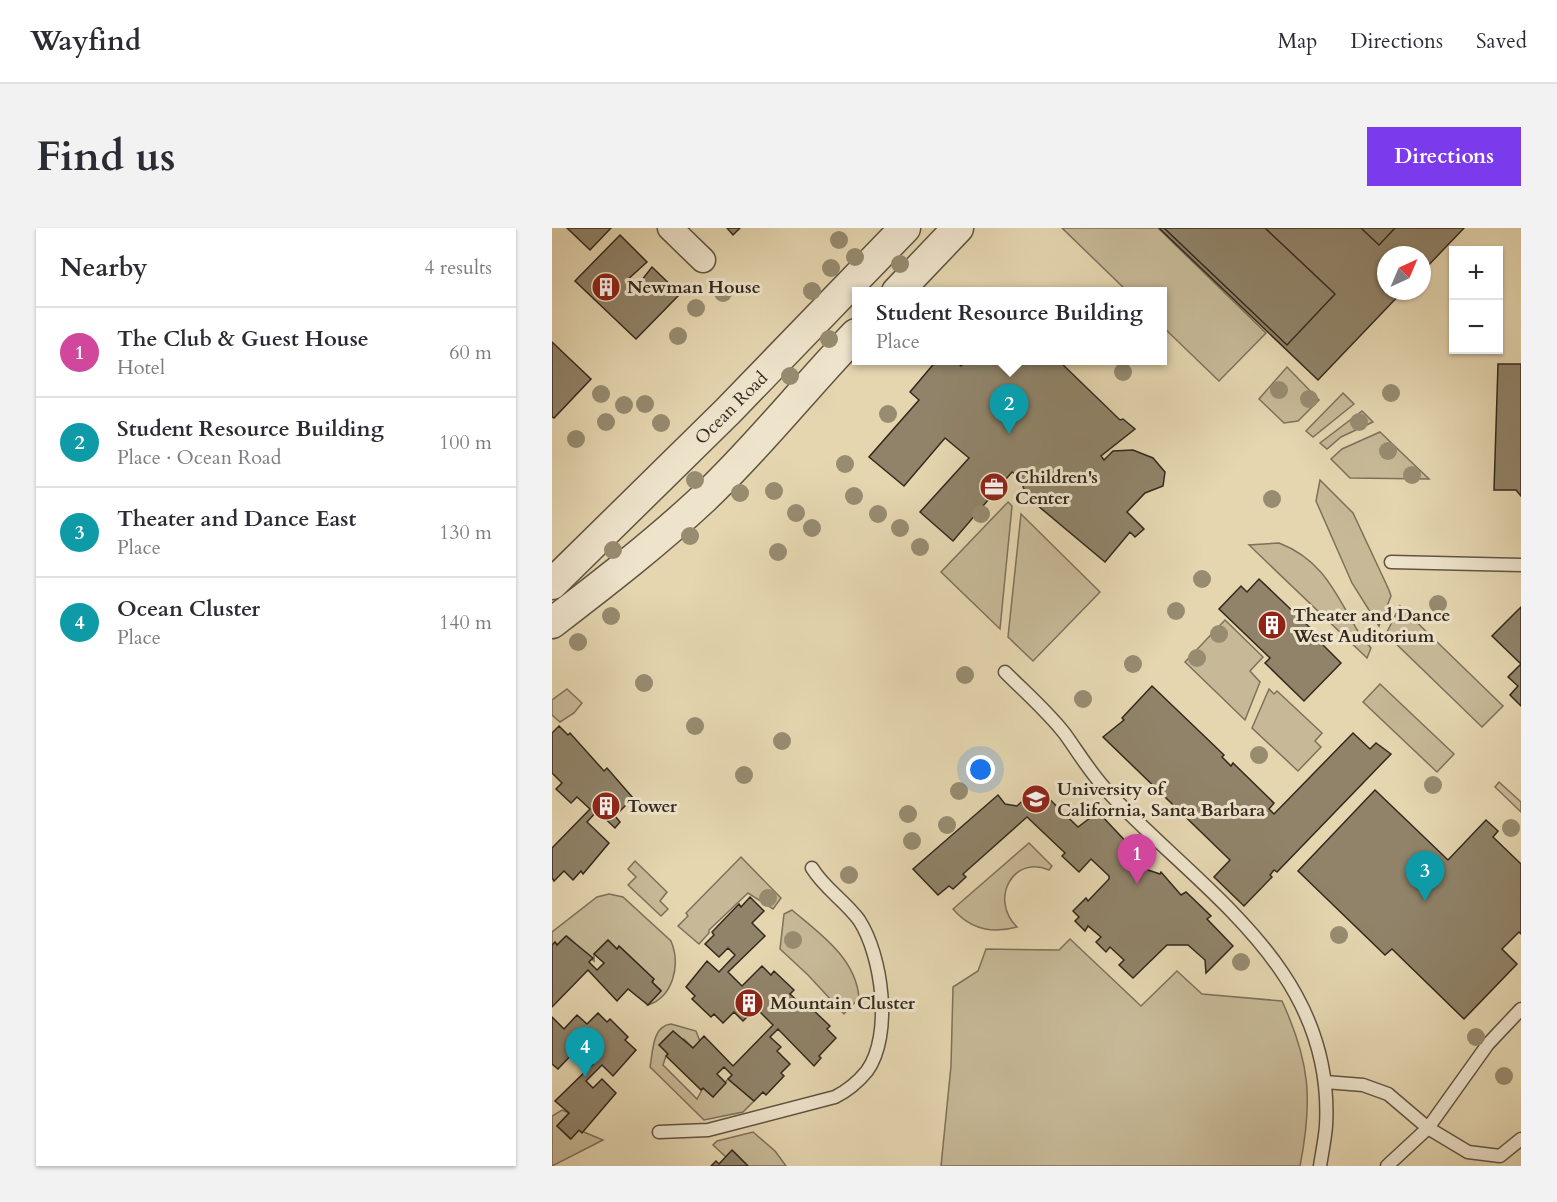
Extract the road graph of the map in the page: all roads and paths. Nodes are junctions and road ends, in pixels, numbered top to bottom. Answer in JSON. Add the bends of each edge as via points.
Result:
{"nodes":[{"id":1,"x":670,"y":228,"type":"edge"},
{"id":2,"x":905,"y":228,"type":"edge"},
{"id":3,"x":958,"y":228,"type":"edge"},
{"id":4,"x":703,"y":260,"type":"dead end"},
{"id":5,"x":901,"y":287,"type":"edge"},
{"id":6,"x":852,"y":338,"type":"edge"},
{"id":7,"x":1391,"y":562,"type":"dead end"},
{"id":8,"x":1521,"y":565,"type":"edge"},
{"id":9,"x":552,"y":584,"type":"edge"},
{"id":10,"x":552,"y":623,"type":"edge"},
{"id":11,"x":1005,"y":672,"type":"dead end"},
{"id":12,"x":812,"y":868,"type":"dead end"},
{"id":13,"x":1521,"y":1009,"type":"edge"},
{"id":14,"x":1325,"y":1082,"type":"junction"},
{"id":15,"x":1428,"y":1128,"type":"junction"},
{"id":16,"x":658,"y":1132,"type":"dead end"},
{"id":17,"x":1521,"y":1139,"type":"edge"},
{"id":18,"x":1320,"y":1166,"type":"edge"},
{"id":19,"x":1387,"y":1166,"type":"edge"}],
"edges":[{"from":1,"to":4,"type":"street"},
{"from":2,"to":9,"type":"street","name":"Ocean Road","via":[[728,411]]},
{"from":3,"to":5,"type":"street"},
{"from":6,"to":10,"type":"street","via":[[704,498]]},
{"from":7,"to":8,"type":"lane"},
{"from":11,"to":14,"type":"lane","via":[[1053,719],[1111,795],[1270,954],[1304,1008]]},
{"from":12,"to":16,"type":"lane","via":[[858,920],[880,972],[881,1026],[877,1051],[867,1070],[853,1086],[835,1097],[708,1130]]},
{"from":13,"to":15,"type":"lane","via":[[1488,1044]]},
{"from":14,"to":15,"type":"lane","via":[[1363,1085],[1388,1094]]},
{"from":14,"to":18,"type":"lane","via":[[1326,1126]]},
{"from":15,"to":17,"type":"lane","via":[[1468,1152],[1500,1156]]},
{"from":15,"to":19,"type":"lane"}]}
